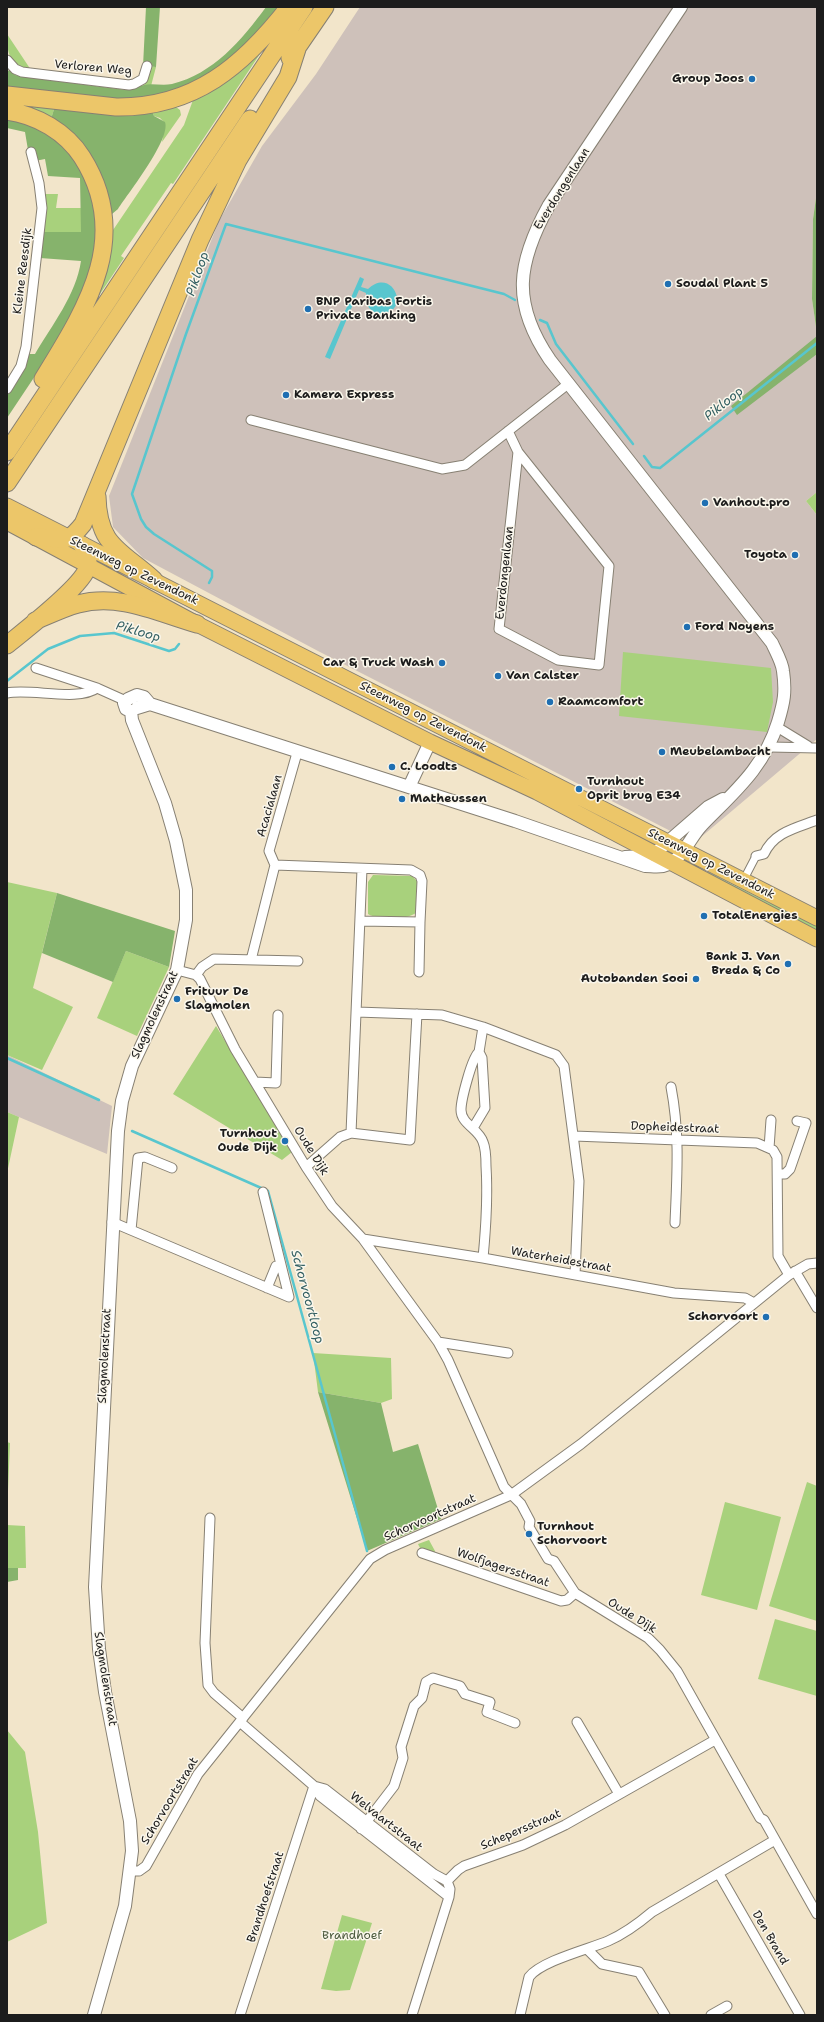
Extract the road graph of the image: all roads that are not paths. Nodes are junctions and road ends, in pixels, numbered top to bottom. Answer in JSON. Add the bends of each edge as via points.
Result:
{"nodes":[{"id":1,"x":289,"y":7,"type":"edge"},
{"id":2,"x":304,"y":7,"type":"edge"},
{"id":3,"x":325,"y":7,"type":"edge"},
{"id":4,"x":681,"y":7,"type":"edge"},
{"id":5,"x":296,"y":49,"type":"junction"},
{"id":6,"x":7,"y":60,"type":"edge"},
{"id":7,"x":147,"y":66,"type":"dead end"},
{"id":8,"x":7,"y":95,"type":"edge"},
{"id":9,"x":7,"y":111,"type":"edge"},
{"id":10,"x":31,"y":152,"type":"dead end"},
{"id":11,"x":568,"y":384,"type":"junction"},
{"id":12,"x":7,"y":389,"type":"edge"},
{"id":13,"x":252,"y":420,"type":"dead end"},
{"id":14,"x":508,"y":431,"type":"junction"},
{"id":15,"x":7,"y":448,"type":"edge"},
{"id":16,"x":7,"y":452,"type":"edge"},
{"id":17,"x":518,"y":452,"type":"junction"},
{"id":18,"x":7,"y":483,"type":"edge"},
{"id":19,"x":97,"y":492,"type":"junction"},
{"id":20,"x":7,"y":506,"type":"edge"},
{"id":21,"x":7,"y":522,"type":"edge"},
{"id":22,"x":36,"y":531,"type":"junction"},
{"id":23,"x":76,"y":542,"type":"junction"},
{"id":24,"x":88,"y":564,"type":"junction"},
{"id":25,"x":154,"y":580,"type":"junction"},
{"id":26,"x":35,"y":621,"type":"junction"},
{"id":27,"x":197,"y":624,"type":"junction"},
{"id":28,"x":7,"y":645,"type":"edge"},
{"id":29,"x":36,"y":668,"type":"dead end"},
{"id":30,"x":97,"y":688,"type":"junction"},
{"id":31,"x":7,"y":693,"type":"edge"},
{"id":32,"x":131,"y":704,"type":"junction"},
{"id":33,"x":777,"y":727,"type":"junction"},
{"id":34,"x":430,"y":742,"type":"junction"},
{"id":35,"x":770,"y":747,"type":"junction"},
{"id":36,"x":813,"y":748,"type":"edge"},
{"id":37,"x":297,"y":753,"type":"junction"},
{"id":38,"x":409,"y":787,"type":"junction"},
{"id":39,"x":738,"y":791,"type":"junction"},
{"id":40,"x":817,"y":820,"type":"edge"},
{"id":41,"x":666,"y":842,"type":"junction"},
{"id":42,"x":684,"y":850,"type":"junction"},
{"id":43,"x":655,"y":853,"type":"junction"},
{"id":44,"x":756,"y":856,"type":"joint"},
{"id":45,"x":618,"y":857,"type":"junction"},
{"id":46,"x":673,"y":862,"type":"junction"},
{"id":47,"x":275,"y":865,"type":"junction"},
{"id":48,"x":362,"y":869,"type":"junction"},
{"id":49,"x":743,"y":881,"type":"junction"},
{"id":50,"x":817,"y":918,"type":"edge"},
{"id":51,"x":360,"y":921,"type":"junction"},
{"id":52,"x":420,"y":922,"type":"junction"},
{"id":53,"x":817,"y":939,"type":"edge"},
{"id":54,"x":251,"y":960,"type":"junction"},
{"id":55,"x":298,"y":962,"type":"dead end"},
{"id":56,"x":177,"y":970,"type":"junction"},
{"id":57,"x":419,"y":972,"type":"dead end"},
{"id":58,"x":196,"y":975,"type":"junction"},
{"id":59,"x":356,"y":1012,"type":"junction"},
{"id":60,"x":417,"y":1014,"type":"junction"},
{"id":61,"x":278,"y":1015,"type":"dead end"},
{"id":62,"x":483,"y":1027,"type":"junction"},
{"id":63,"x":479,"y":1052,"type":"junction"},
{"id":64,"x":255,"y":1082,"type":"junction"},
{"id":65,"x":671,"y":1087,"type":"dead end"},
{"id":66,"x":771,"y":1120,"type":"dead end"},
{"id":67,"x":797,"y":1121,"type":"dead end"},
{"id":68,"x":473,"y":1128,"type":"junction"},
{"id":69,"x":351,"y":1133,"type":"junction"},
{"id":70,"x":574,"y":1136,"type":"junction"},
{"id":71,"x":678,"y":1140,"type":"junction"},
{"id":72,"x":771,"y":1149,"type":"junction"},
{"id":73,"x":306,"y":1167,"type":"junction"},
{"id":74,"x":172,"y":1168,"type":"dead end"},
{"id":75,"x":778,"y":1174,"type":"junction"},
{"id":76,"x":262,"y":1192,"type":"dead end"},
{"id":77,"x":112,"y":1222,"type":"junction"},
{"id":78,"x":675,"y":1223,"type":"dead end"},
{"id":79,"x":132,"y":1230,"type":"junction"},
{"id":80,"x":362,"y":1239,"type":"junction"},
{"id":81,"x":483,"y":1258,"type":"junction"},
{"id":82,"x":817,"y":1263,"type":"edge"},
{"id":83,"x":276,"y":1266,"type":"dead end"},
{"id":84,"x":792,"y":1273,"type":"junction"},
{"id":85,"x":575,"y":1275,"type":"junction"},
{"id":86,"x":267,"y":1288,"type":"junction"},
{"id":87,"x":754,"y":1303,"type":"junction"},
{"id":88,"x":817,"y":1308,"type":"edge"},
{"id":89,"x":438,"y":1342,"type":"junction"},
{"id":90,"x":508,"y":1353,"type":"dead end"},
{"id":91,"x":511,"y":1495,"type":"junction"},
{"id":92,"x":210,"y":1518,"type":"dead end"},
{"id":93,"x":422,"y":1552,"type":"dead end"},
{"id":94,"x":575,"y":1593,"type":"junction"},
{"id":95,"x":242,"y":1720,"type":"junction"},
{"id":96,"x":577,"y":1722,"type":"dead end"},
{"id":97,"x":515,"y":1723,"type":"dead end"},
{"id":98,"x":715,"y":1740,"type":"junction"},
{"id":99,"x":314,"y":1786,"type":"junction"},
{"id":100,"x":618,"y":1794,"type":"junction"},
{"id":101,"x":364,"y":1826,"type":"junction"},
{"id":102,"x":775,"y":1840,"type":"junction"},
{"id":103,"x":130,"y":1871,"type":"junction"},
{"id":104,"x":434,"y":1874,"type":"junction"},
{"id":105,"x":719,"y":1874,"type":"junction"},
{"id":106,"x":447,"y":1881,"type":"junction"},
{"id":107,"x":427,"y":1882,"type":"junction"},
{"id":108,"x":449,"y":1897,"type":"junction"},
{"id":109,"x":817,"y":1914,"type":"edge"},
{"id":110,"x":587,"y":1949,"type":"junction"},
{"id":111,"x":727,"y":2006,"type":"dead end"},
{"id":112,"x":94,"y":2015,"type":"edge"},
{"id":113,"x":240,"y":2015,"type":"edge"},
{"id":114,"x":412,"y":2015,"type":"edge"},
{"id":115,"x":520,"y":2015,"type":"edge"},
{"id":116,"x":665,"y":2015,"type":"edge"},
{"id":117,"x":711,"y":2015,"type":"edge"},
{"id":118,"x":800,"y":2015,"type":"edge"}],
"edges":[{"from":1,"to":8,"type":"highway","via":[[260,42],[237,64],[200,89],[170,101],[134,108]]},
{"from":2,"to":16,"type":"highway"},
{"from":3,"to":5,"type":"highway"},
{"from":4,"to":11,"type":"street","name":"Everdongenlaan","via":[[549,205],[534,233],[526,256],[523,299],[527,319],[536,340]]},
{"from":5,"to":18,"type":"highway"},
{"from":5,"to":19,"type":"highway","via":[[288,77],[238,160],[202,234]]},
{"from":6,"to":7,"type":"street","name":"Verloren Weg","via":[[15,69],[27,73],[129,85],[143,78]]},
{"from":9,"to":15,"type":"highway","via":[[43,122],[62,135],[80,153],[92,174],[101,199],[106,236],[102,260],[78,318],[22,414]]},
{"from":10,"to":12,"type":"street","name":"Kleine Reesdijk","via":[[42,196],[42,221],[26,347],[21,366]]},
{"from":11,"to":14,"type":"street"},
{"from":11,"to":33,"type":"street","name":"Everdongenlaan","via":[[772,643],[783,670],[785,698]]},
{"from":13,"to":14,"type":"street","via":[[442,469],[465,465]]},
{"from":14,"to":17,"type":"street","name":"Everdongenlaan"},
{"from":17,"to":17,"type":"street","name":"Everdongenlaan","via":[[609,566],[599,665],[558,660],[500,629]]},
{"from":19,"to":23,"type":"highway"},
{"from":19,"to":25,"type":"highway","via":[[98,518],[106,535],[119,551]]},
{"from":20,"to":22,"type":"main road","name":"Steenweg op Zevendonk"},
{"from":21,"to":22,"type":"main road","name":"Steenweg op Zevendonk"},
{"from":22,"to":23,"type":"highway","via":[[63,541]]},
{"from":22,"to":24,"type":"main road","name":"Steenweg op Zevendonk"},
{"from":23,"to":24,"type":"highway"},
{"from":23,"to":25,"type":"main road","name":"Steenweg op Zevendonk"},
{"from":24,"to":26,"type":"highway","via":[[85,574]]},
{"from":24,"to":27,"type":"main road","name":"Steenweg op Zevendonk"},
{"from":25,"to":41,"type":"main road","name":"Steenweg op Zevendonk"},
{"from":26,"to":27,"type":"highway","via":[[78,604],[111,601],[140,605]]},
{"from":26,"to":28,"type":"highway"},
{"from":27,"to":34,"type":"main road","name":"Steenweg op Zevendonk"},
{"from":29,"to":30,"type":"street"},
{"from":30,"to":31,"type":"street","via":[[90,692],[67,694]]},
{"from":30,"to":32,"type":"street"},
{"from":32,"to":37,"type":"street","name":"Steenweg op Zevendonk","via":[[150,704]]},
{"from":32,"to":56,"type":"street","name":"Slagmolenstraat","via":[[132,720],[165,803],[183,872],[186,920]]},
{"from":33,"to":35,"type":"street","name":"Everdongenlaan"},
{"from":33,"to":36,"type":"street"},
{"from":34,"to":38,"type":"street"},
{"from":34,"to":43,"type":"main road","name":"Steenweg op Zevendonk","via":[[537,792]]},
{"from":35,"to":36,"type":"street"},
{"from":35,"to":39,"type":"street","name":"Everdongenlaan","via":[[758,767]]},
{"from":37,"to":38,"type":"street","name":"Steenweg op Zevendonk","via":[[302,752]]},
{"from":37,"to":47,"type":"street","name":"Acacialaan","via":[[269,851]]},
{"from":38,"to":45,"type":"street","name":"Steenweg op Zevendonk"},
{"from":39,"to":41,"type":"street","name":"Everdongenlaan","via":[[708,807]]},
{"from":39,"to":42,"type":"street","name":"Everdongenlaan","via":[[696,831]]},
{"from":40,"to":44,"type":"street","via":[[778,835],[764,854]]},
{"from":41,"to":42,"type":"main road","name":"Steenweg op Zevendonk"},
{"from":41,"to":43,"type":"street","name":"Everdongenlaan"},
{"from":42,"to":46,"type":"street","name":"Everdongenlaan"},
{"from":42,"to":49,"type":"main road","name":"Steenweg op Zevendonk"},
{"from":43,"to":45,"type":"street","name":"Steenweg op Zevendonk"},
{"from":43,"to":46,"type":"main road","name":"Steenweg op Zevendonk"},
{"from":44,"to":49,"type":"street"},
{"from":45,"to":46,"type":"street","name":"Steenweg op Zevendonk","via":[[645,866],[664,866]]},
{"from":46,"to":53,"type":"main road","name":"Steenweg op Zevendonk"},
{"from":47,"to":48,"type":"street"},
{"from":47,"to":54,"type":"street","name":"Acacialaan"},
{"from":48,"to":51,"type":"street"},
{"from":48,"to":52,"type":"street","via":[[412,870],[420,875]]},
{"from":49,"to":50,"type":"main road","name":"Steenweg op Zevendonk"},
{"from":51,"to":52,"type":"street"},
{"from":51,"to":59,"type":"street"},
{"from":52,"to":57,"type":"street"},
{"from":54,"to":55,"type":"street"},
{"from":54,"to":58,"type":"street","via":[[214,959]]},
{"from":56,"to":58,"type":"street"},
{"from":56,"to":77,"type":"street","name":"Slagmolenstraat","via":[[132,1066],[122,1101]]},
{"from":58,"to":64,"type":"street","name":"Oude Dijk"},
{"from":59,"to":60,"type":"street"},
{"from":59,"to":69,"type":"street"},
{"from":60,"to":62,"type":"street","via":[[442,1015]]},
{"from":60,"to":69,"type":"street","via":[[410,1140]]},
{"from":61,"to":64,"type":"street","via":[[276,1083]]},
{"from":62,"to":63,"type":"street"},
{"from":62,"to":70,"type":"street","via":[[561,1059]]},
{"from":63,"to":68,"type":"street","via":[[482,1058],[485,1108]]},
{"from":63,"to":68,"type":"street","via":[[472,1066],[461,1110],[465,1121]]},
{"from":64,"to":73,"type":"street","name":"Oude Dijk"},
{"from":65,"to":71,"type":"street"},
{"from":66,"to":72,"type":"street"},
{"from":67,"to":75,"type":"street","via":[[806,1122],[790,1170],[785,1174]]},
{"from":68,"to":81,"type":"street","via":[[485,1148],[488,1186]]},
{"from":69,"to":73,"type":"street","via":[[340,1137]]},
{"from":70,"to":71,"type":"street","name":"Dopheidestraat"},
{"from":70,"to":85,"type":"street","via":[[579,1196]]},
{"from":71,"to":72,"type":"street","name":"Dopheidestraat","via":[[757,1143]]},
{"from":71,"to":78,"type":"street"},
{"from":72,"to":75,"type":"street","via":[[777,1157]]},
{"from":73,"to":80,"type":"street","name":"Oude Dijk","via":[[332,1206]]},
{"from":74,"to":79,"type":"street","via":[[145,1157],[138,1158]]},
{"from":75,"to":84,"type":"street","via":[[778,1256]]},
{"from":76,"to":86,"type":"street","via":[[290,1297]]},
{"from":77,"to":79,"type":"street"},
{"from":77,"to":103,"type":"street","name":"Slagmolenstraat","via":[[95,1587],[105,1692],[130,1821]]},
{"from":79,"to":86,"type":"street"},
{"from":80,"to":81,"type":"street","name":"Waterheidestraat"},
{"from":80,"to":89,"type":"street","name":"Oude Dijk"},
{"from":81,"to":85,"type":"street","name":"Waterheidestraat"},
{"from":82,"to":84,"type":"street","name":"Schorvoortstraat","via":[[808,1264]]},
{"from":83,"to":86,"type":"street"},
{"from":84,"to":87,"type":"street","name":"Schorvoortstraat"},
{"from":84,"to":88,"type":"street"},
{"from":85,"to":87,"type":"street","name":"Waterheidestraat","via":[[674,1293],[745,1298]]},
{"from":87,"to":91,"type":"street","name":"Schorvoortstraat","via":[[581,1444]]},
{"from":89,"to":90,"type":"street"},
{"from":89,"to":91,"type":"street","name":"Oude Dijk","via":[[504,1487]]},
{"from":91,"to":94,"type":"street","name":"Oude Dijk","via":[[521,1504],[530,1521],[529,1527],[548,1559],[554,1561]]},
{"from":91,"to":95,"type":"street","name":"Schorvoortstraat","via":[[385,1550],[370,1560]]},
{"from":92,"to":95,"type":"street","name":"Welvaartstraat","via":[[205,1643],[208,1685]]},
{"from":93,"to":94,"type":"street","name":"Wolfjagersstraat","via":[[561,1601],[567,1600]]},
{"from":94,"to":98,"type":"street","name":"Oude Dijk","via":[[648,1638],[660,1650],[677,1671]]},
{"from":95,"to":99,"type":"street","name":"Welvaartstraat"},
{"from":95,"to":103,"type":"street","name":"Schorvoortstraat","via":[[198,1774],[146,1866],[139,1871]]},
{"from":96,"to":100,"type":"street"},
{"from":97,"to":101,"type":"street","via":[[487,1712],[490,1702],[465,1694],[460,1686],[433,1678],[426,1682],[422,1698],[414,1706],[401,1747],[403,1758],[394,1786]]},
{"from":98,"to":100,"type":"street","name":"Schepersstraat"},
{"from":98,"to":102,"type":"street","name":"Oude Dijk"},
{"from":99,"to":101,"type":"street","name":"Welvaartstraat","via":[[325,1789]]},
{"from":99,"to":113,"type":"street","name":"Brandhoefstraat"},
{"from":100,"to":106,"type":"street","name":"Schepersstraat","via":[[592,1811],[543,1836],[464,1866]]},
{"from":101,"to":104,"type":"street","name":"Welvaartstraat"},
{"from":101,"to":107,"type":"street","name":"Welvaartstraat"},
{"from":102,"to":105,"type":"street"},
{"from":102,"to":109,"type":"street","name":"Oude Dijk"},
{"from":103,"to":112,"type":"street","name":"Slagmolenstraat","via":[[125,1906]]},
{"from":104,"to":106,"type":"street"},
{"from":104,"to":107,"type":"street"},
{"from":105,"to":110,"type":"street","via":[[652,1912],[610,1940]]},
{"from":105,"to":118,"type":"street","name":"Den Brand"},
{"from":106,"to":108,"type":"street"},
{"from":107,"to":108,"type":"street","name":"Welvaartstraat"},
{"from":108,"to":114,"type":"street"},
{"from":110,"to":115,"type":"street","via":[[563,1957],[531,1975]]},
{"from":110,"to":116,"type":"street","via":[[602,1964],[639,1972]]},
{"from":111,"to":117,"type":"street"}]}
